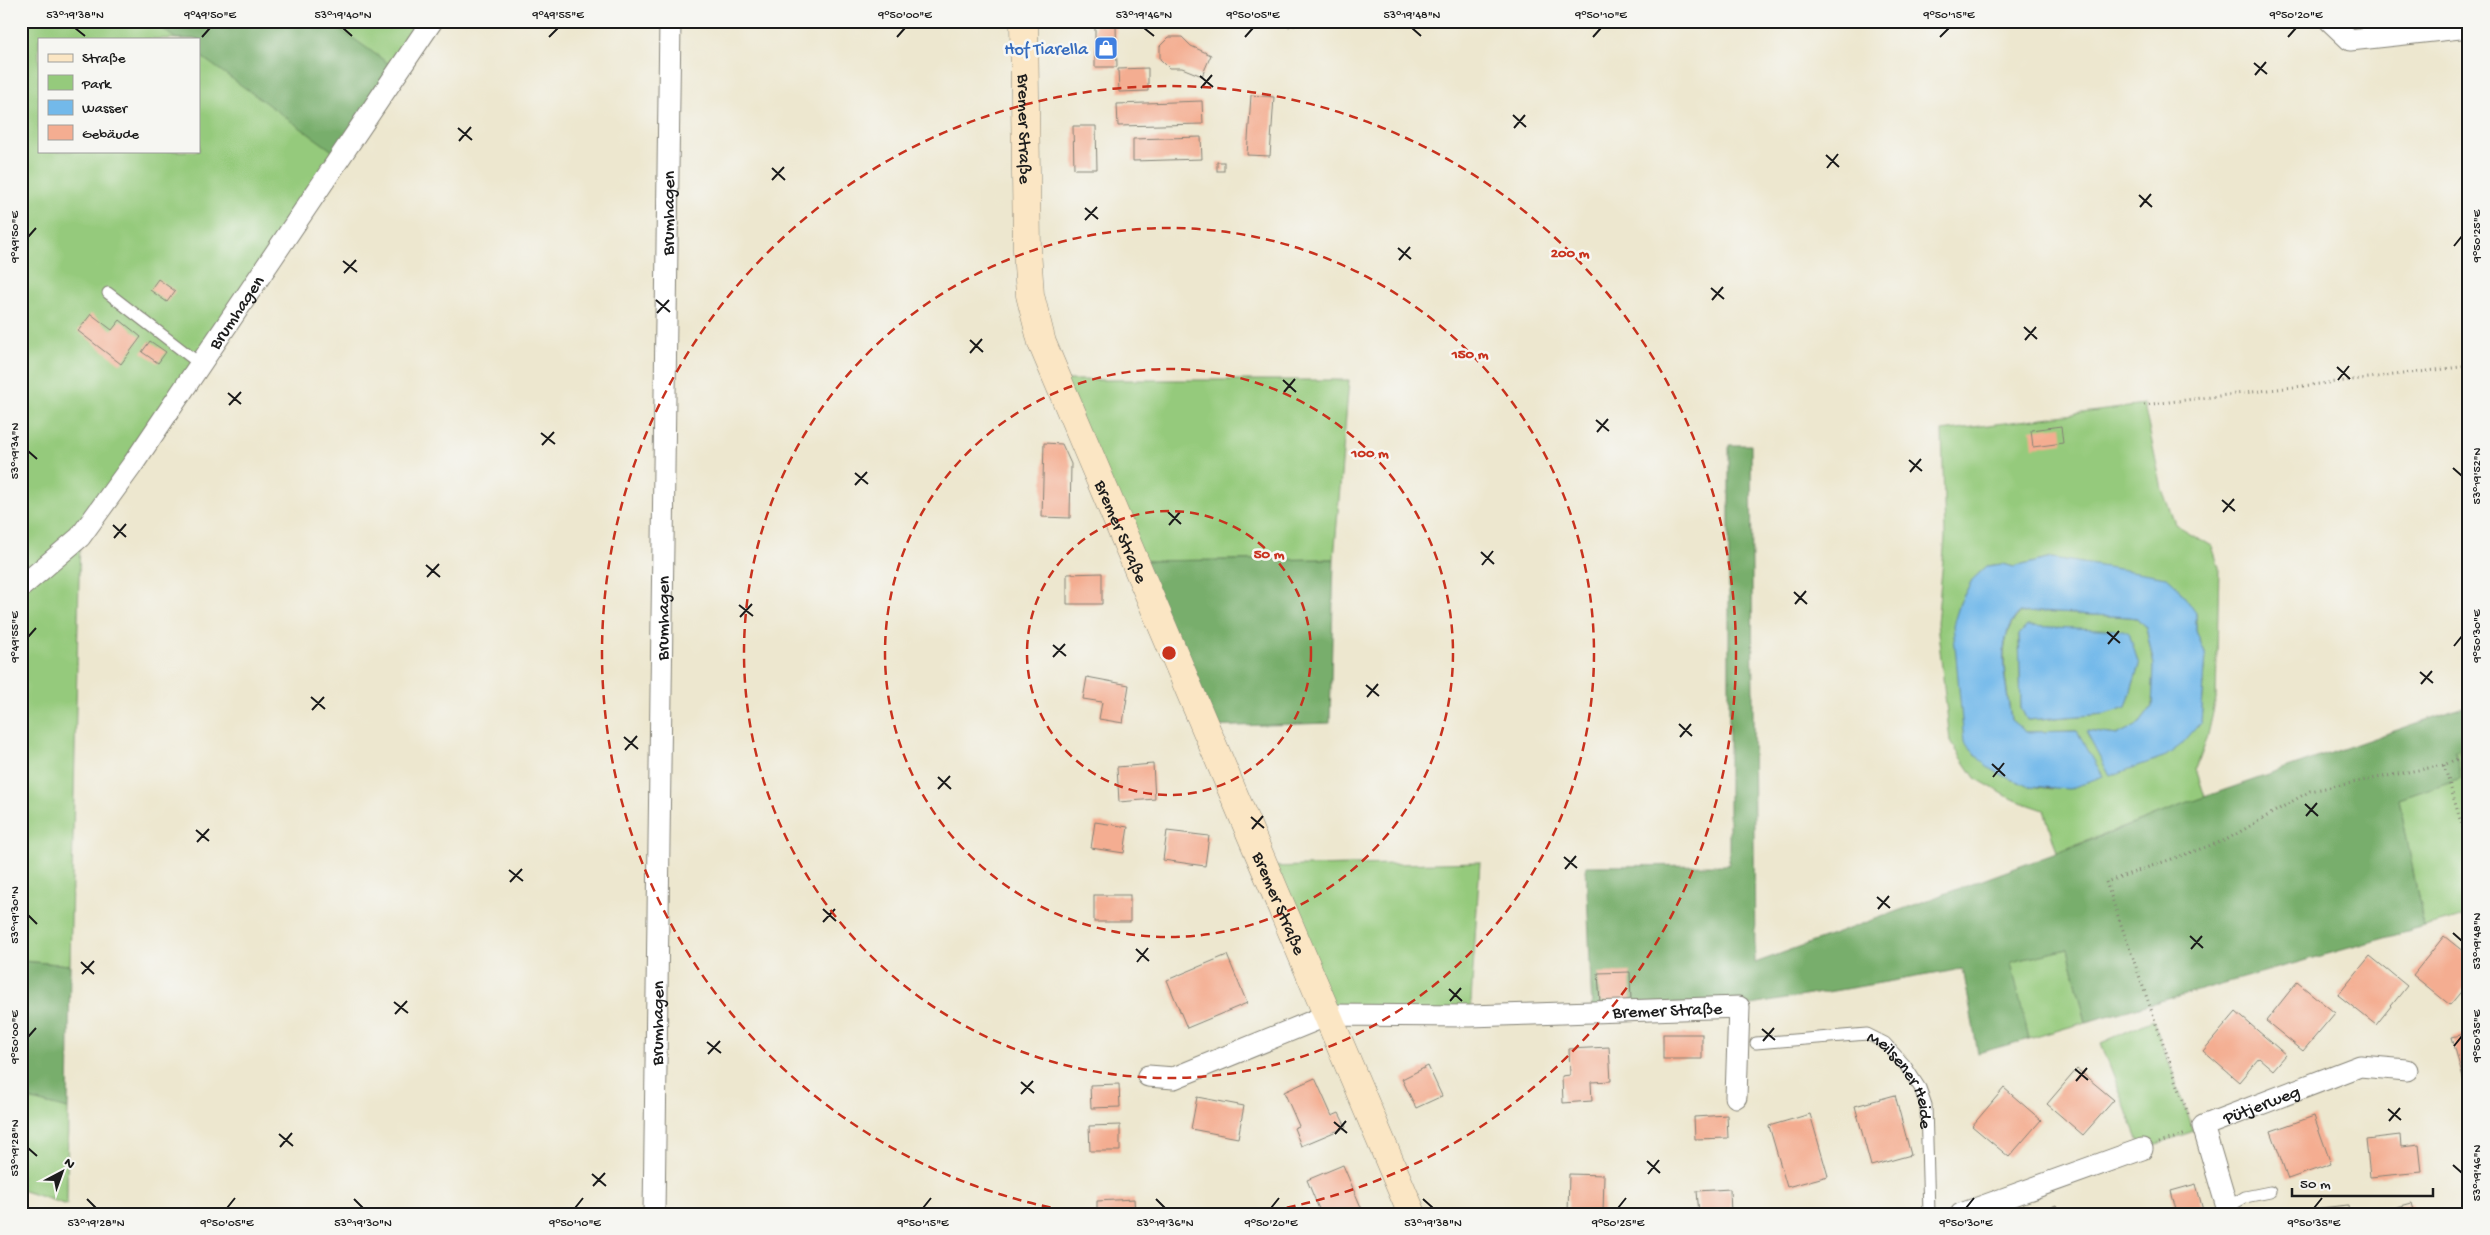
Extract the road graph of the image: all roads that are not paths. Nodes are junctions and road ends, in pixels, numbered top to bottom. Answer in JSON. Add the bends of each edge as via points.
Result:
{"nodes":[{"id":1,"x":432,"y":21,"type":"edge"},
{"id":2,"x":670,"y":21,"type":"edge"},
{"id":3,"x":1024,"y":21,"type":"edge"},
{"id":4,"x":2330,"y":21,"type":"edge"},
{"id":5,"x":2469,"y":27,"type":"edge"},
{"id":6,"x":108,"y":292,"type":"dead end"},
{"id":7,"x":200,"y":364,"type":"junction"},
{"id":8,"x":21,"y":587,"type":"edge"},
{"id":9,"x":1328,"y":1015,"type":"junction"},
{"id":10,"x":1756,"y":1043,"type":"dead end"},
{"id":11,"x":2407,"y":1070,"type":"dead end"},
{"id":12,"x":1148,"y":1076,"type":"dead end"},
{"id":13,"x":1736,"y":1097,"type":"dead end"},
{"id":14,"x":2142,"y":1149,"type":"road end"},
{"id":15,"x":2270,"y":1192,"type":"dead end"},
{"id":16,"x":2228,"y":1210,"type":"edge"},
{"id":17,"x":654,"y":1214,"type":"edge"},
{"id":18,"x":1412,"y":1214,"type":"edge"},
{"id":19,"x":1929,"y":1214,"type":"edge"},
{"id":20,"x":1960,"y":1214,"type":"edge"}],
"edges":[{"from":1,"to":7,"type":"street","name":"Brumhagen"},
{"from":2,"to":17,"type":"street","name":"Brumhagen"},
{"from":3,"to":9,"type":"street","name":"Bremer Straße","via":[[1027,250],[1030,294],[1042,343]]},
{"from":4,"to":5,"type":"street","via":[[2350,40]]},
{"from":6,"to":7,"type":"lane"},
{"from":7,"to":8,"type":"street","name":"Brumhagen","via":[[80,538]]},
{"from":9,"to":12,"type":"street","name":"Bremer Straße","via":[[1174,1078]]},
{"from":9,"to":13,"type":"street","name":"Bremer Straße","via":[[1470,1016],[1739,1007]]},
{"from":9,"to":18,"type":"street","name":"Bremer Straße"},
{"from":10,"to":19,"type":"lane","name":"Meilsener Heide","via":[[1867,1034],[1885,1044],[1905,1064],[1926,1105]]},
{"from":11,"to":16,"type":"street","name":"Pütjerweg","via":[[2360,1066],[2198,1129]]},
{"from":14,"to":20,"type":"street"},
{"from":15,"to":16,"type":"lane","via":[[2245,1197]]}]}
